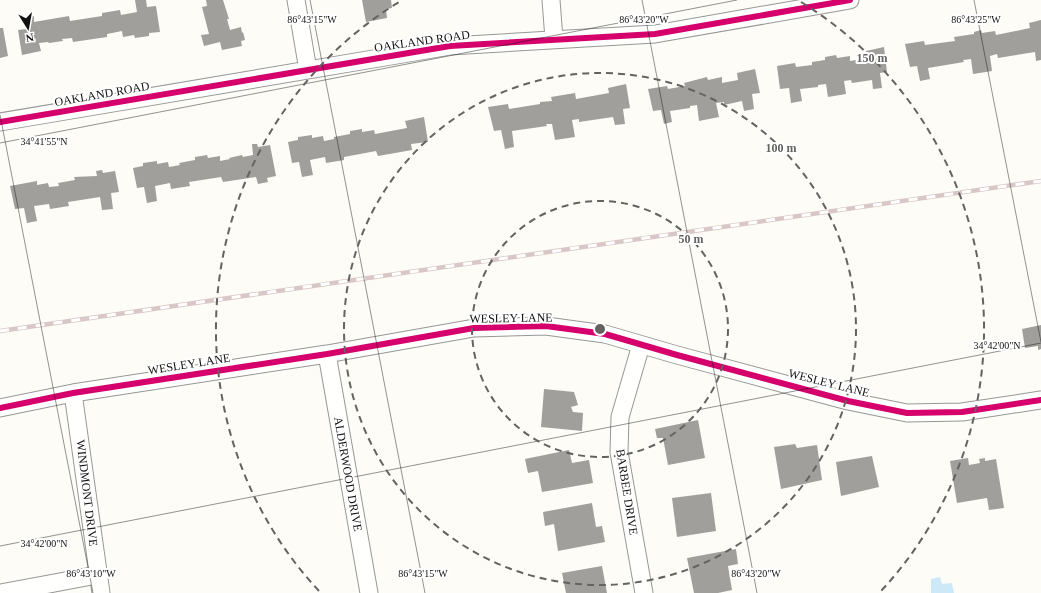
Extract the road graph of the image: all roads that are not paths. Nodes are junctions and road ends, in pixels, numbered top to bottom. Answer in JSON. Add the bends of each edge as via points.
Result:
{"nodes":[{"id":1,"x":296,"y":0,"type":"edge"},
{"id":2,"x":551,"y":0,"type":"edge"},
{"id":3,"x":850,"y":0,"type":"edge"},
{"id":4,"x":554,"y":39,"type":"junction"},
{"id":5,"x":308,"y":70,"type":"junction"},
{"id":6,"x":0,"y":122,"type":"edge"},
{"id":7,"x":641,"y":345,"type":"junction"},
{"id":8,"x":327,"y":354,"type":"junction"},
{"id":9,"x":73,"y":393,"type":"junction"},
{"id":10,"x":1041,"y":400,"type":"edge"},
{"id":11,"x":0,"y":408,"type":"edge"},
{"id":12,"x":97,"y":575,"type":"junction"},
{"id":13,"x":1,"y":593,"type":"edge"},
{"id":14,"x":101,"y":593,"type":"edge"},
{"id":15,"x":369,"y":593,"type":"edge"},
{"id":16,"x":644,"y":593,"type":"edge"}],
"edges":[{"from":1,"to":5,"type":"street"},
{"from":2,"to":4,"type":"street"},
{"from":3,"to":4,"type":"street","name":"OAKLAND ROAD","via":[[655,34]]},
{"from":4,"to":5,"type":"street","name":"OAKLAND ROAD","via":[[450,46]]},
{"from":5,"to":6,"type":"street","name":"OAKLAND ROAD"},
{"from":7,"to":8,"type":"street","name":"WESLEY LANE","via":[[605,334],[546,326],[474,328]]},
{"from":7,"to":10,"type":"street","name":"WESLEY LANE","via":[[848,401],[908,413],[962,412]]},
{"from":7,"to":16,"type":"street","name":"BARBEE DRIVE","via":[[620,417],[619,452]]},
{"from":8,"to":9,"type":"street","name":"WESLEY LANE"},
{"from":8,"to":15,"type":"street","name":"ALDERWOOD DRIVE"},
{"from":9,"to":11,"type":"street","name":"WESLEY LANE"},
{"from":9,"to":12,"type":"street","name":"WINDMONT DRIVE"},
{"from":12,"to":13,"type":"street"},
{"from":12,"to":14,"type":"street","name":"WINDMONT DRIVE"}]}
